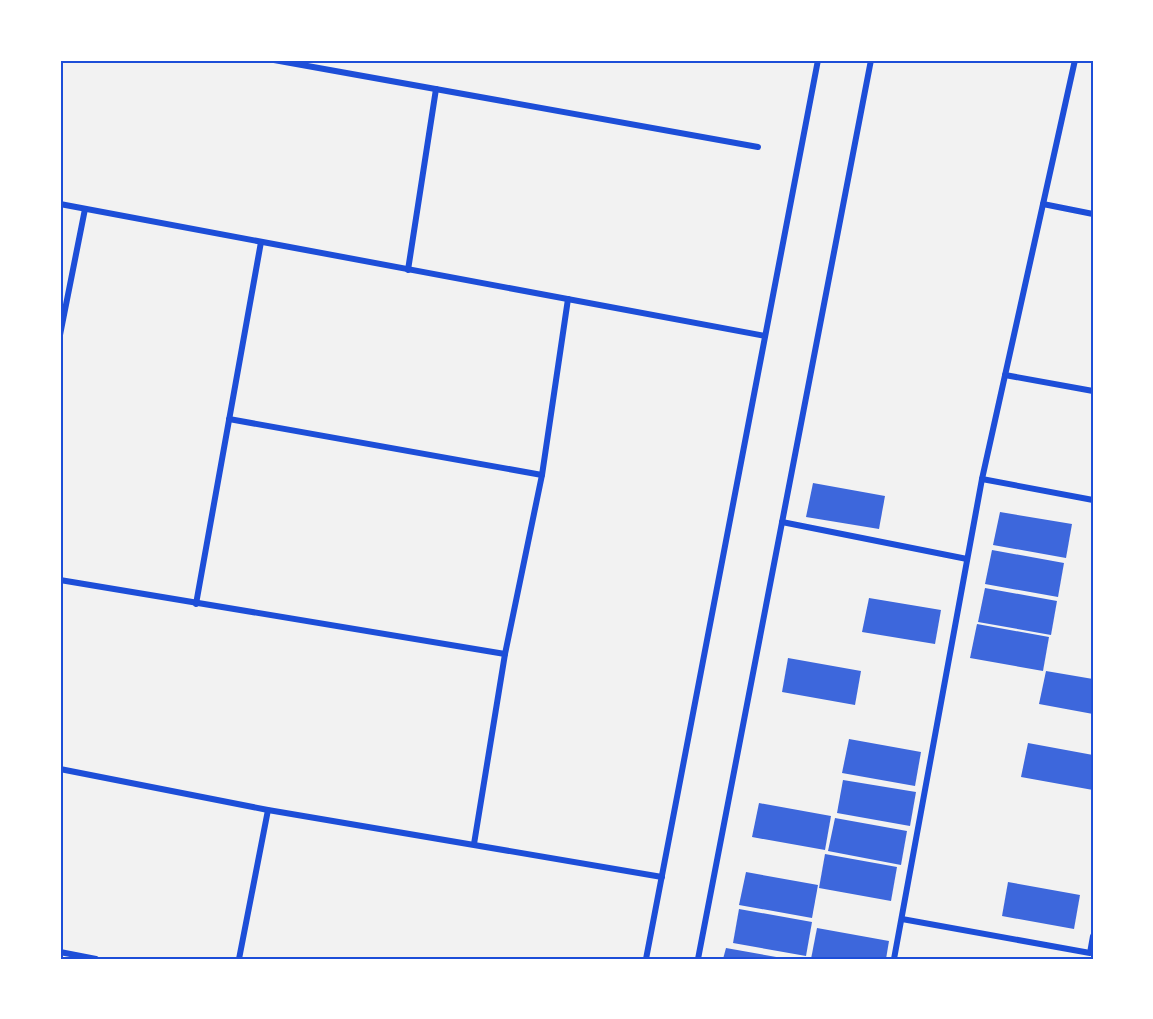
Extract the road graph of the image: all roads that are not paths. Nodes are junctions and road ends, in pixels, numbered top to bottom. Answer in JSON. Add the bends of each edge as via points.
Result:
{"nodes":[{"id":1,"x":274,"y":60,"type":"edge"},
{"id":2,"x":818,"y":60,"type":"edge"},
{"id":3,"x":871,"y":60,"type":"edge"},
{"id":4,"x":1074,"y":60,"type":"edge"},
{"id":5,"x":285,"y":61,"type":"edge"},
{"id":6,"x":436,"y":89,"type":"junction"},
{"id":7,"x":758,"y":147,"type":"dead end"},
{"id":8,"x":60,"y":204,"type":"edge"},
{"id":9,"x":1042,"y":204,"type":"junction"},
{"id":10,"x":85,"y":209,"type":"junction"},
{"id":11,"x":1093,"y":214,"type":"edge"},
{"id":12,"x":261,"y":242,"type":"junction"},
{"id":13,"x":408,"y":270,"type":"junction"},
{"id":14,"x":568,"y":299,"type":"junction"},
{"id":15,"x":60,"y":335,"type":"edge"},
{"id":16,"x":765,"y":336,"type":"junction"},
{"id":17,"x":1005,"y":375,"type":"junction"},
{"id":18,"x":1093,"y":391,"type":"edge"},
{"id":19,"x":229,"y":419,"type":"junction"},
{"id":20,"x":542,"y":475,"type":"junction"},
{"id":21,"x":982,"y":479,"type":"junction"},
{"id":22,"x":1093,"y":500,"type":"edge"},
{"id":23,"x":782,"y":522,"type":"junction"},
{"id":24,"x":967,"y":560,"type":"junction"},
{"id":25,"x":60,"y":580,"type":"edge"},
{"id":26,"x":196,"y":604,"type":"junction"},
{"id":27,"x":505,"y":654,"type":"junction"},
{"id":28,"x":60,"y":769,"type":"edge"},
{"id":29,"x":268,"y":810,"type":"junction"},
{"id":30,"x":474,"y":844,"type":"junction"},
{"id":31,"x":662,"y":877,"type":"junction"},
{"id":32,"x":902,"y":920,"type":"junction"},
{"id":33,"x":1093,"y":936,"type":"edge"},
{"id":34,"x":60,"y":952,"type":"edge"},
{"id":35,"x":1092,"y":953,"type":"edge"},
{"id":36,"x":96,"y":959,"type":"edge"},
{"id":37,"x":239,"y":959,"type":"edge"},
{"id":38,"x":646,"y":959,"type":"edge"},
{"id":39,"x":698,"y":959,"type":"edge"},
{"id":40,"x":894,"y":959,"type":"edge"}],
"edges":[{"from":1,"to":5,"type":"street"},
{"from":2,"to":16,"type":"street"},
{"from":3,"to":23,"type":"street"},
{"from":4,"to":9,"type":"street"},
{"from":5,"to":6,"type":"street"},
{"from":6,"to":7,"type":"street"},
{"from":6,"to":13,"type":"street"},
{"from":8,"to":10,"type":"street"},
{"from":9,"to":11,"type":"street"},
{"from":9,"to":17,"type":"street"},
{"from":10,"to":12,"type":"street"},
{"from":10,"to":15,"type":"street"},
{"from":12,"to":13,"type":"street"},
{"from":12,"to":19,"type":"street"},
{"from":13,"to":14,"type":"street"},
{"from":14,"to":16,"type":"street"},
{"from":14,"to":20,"type":"street"},
{"from":16,"to":31,"type":"street"},
{"from":17,"to":18,"type":"street"},
{"from":17,"to":21,"type":"street"},
{"from":19,"to":20,"type":"street"},
{"from":19,"to":26,"type":"street"},
{"from":20,"to":27,"type":"street"},
{"from":21,"to":22,"type":"street"},
{"from":21,"to":24,"type":"street"},
{"from":23,"to":24,"type":"street"},
{"from":23,"to":39,"type":"street"},
{"from":24,"to":32,"type":"street"},
{"from":25,"to":26,"type":"street"},
{"from":26,"to":27,"type":"street"},
{"from":27,"to":30,"type":"street"},
{"from":28,"to":29,"type":"street"},
{"from":29,"to":30,"type":"street"},
{"from":29,"to":37,"type":"street"},
{"from":30,"to":31,"type":"street"},
{"from":31,"to":38,"type":"street"},
{"from":32,"to":35,"type":"street"},
{"from":32,"to":40,"type":"street"},
{"from":33,"to":35,"type":"street"},
{"from":34,"to":36,"type":"street"}]}
